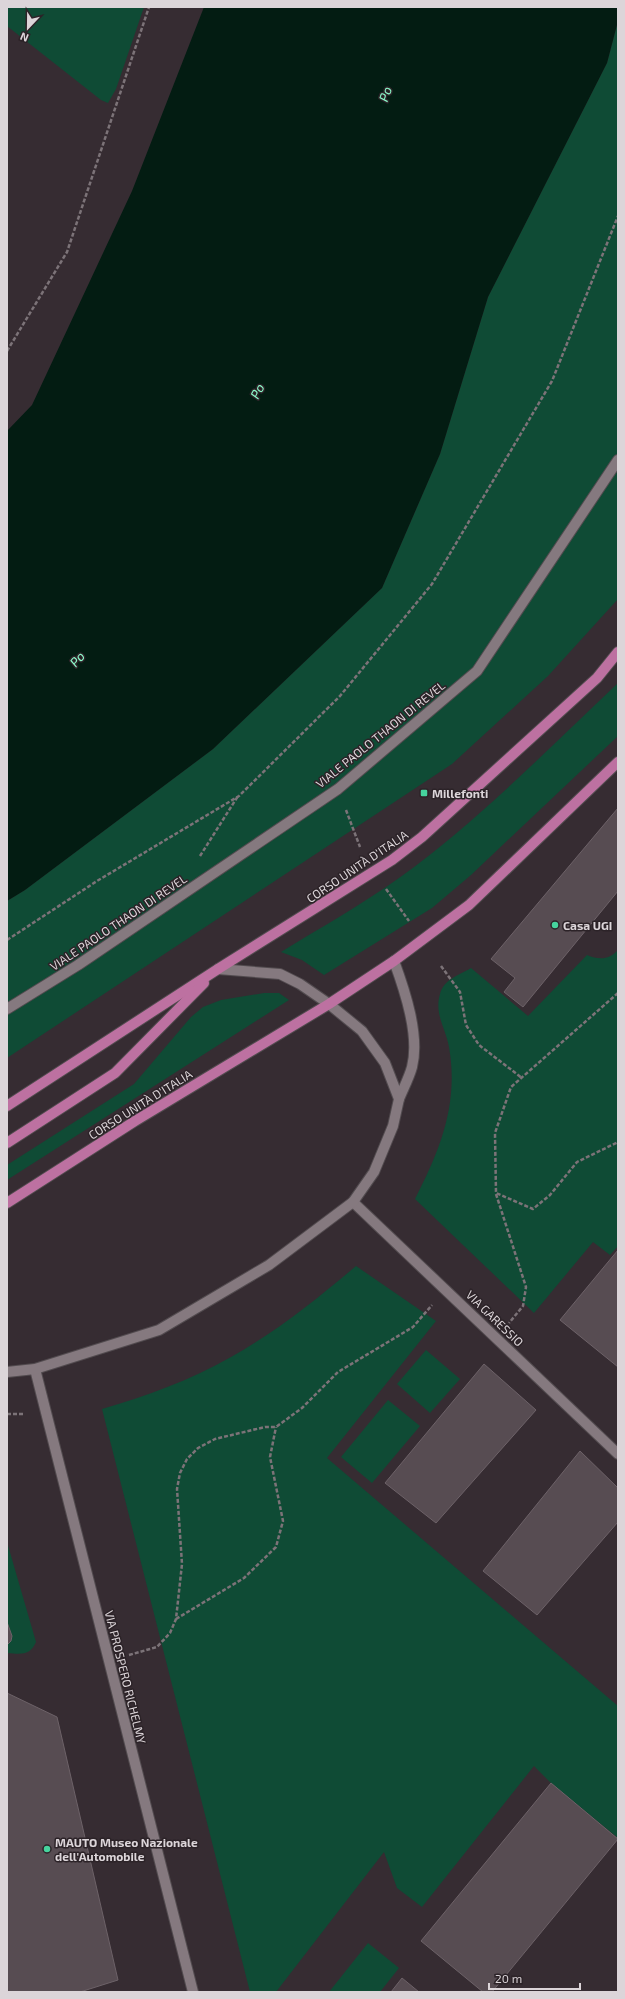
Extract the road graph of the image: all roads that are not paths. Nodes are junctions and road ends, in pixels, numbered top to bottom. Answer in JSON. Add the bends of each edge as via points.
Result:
{"nodes":[{"id":1,"x":618,"y":460,"type":"edge"},
{"id":2,"x":618,"y":652,"type":"edge"},
{"id":3,"x":618,"y":762,"type":"edge"},
{"id":4,"x":394,"y":962,"type":"junction"},
{"id":5,"x":218,"y":969,"type":"junction"},
{"id":6,"x":329,"y":1004,"type":"junction"},
{"id":7,"x":7,"y":1009,"type":"edge"},
{"id":8,"x":399,"y":1099,"type":"junction"},
{"id":9,"x":7,"y":1106,"type":"edge"},
{"id":10,"x":7,"y":1143,"type":"edge"},
{"id":11,"x":353,"y":1202,"type":"junction"},
{"id":12,"x":7,"y":1203,"type":"edge"},
{"id":13,"x":35,"y":1369,"type":"junction"},
{"id":14,"x":7,"y":1372,"type":"edge"},
{"id":15,"x":618,"y":1454,"type":"edge"},
{"id":16,"x":193,"y":1992,"type":"edge"}],
"edges":[{"from":1,"to":7,"type":"street","name":"VIALE PAOLO THAON DI REVEL","via":[[477,671],[338,789],[84,961]]},
{"from":2,"to":5,"type":"main road","name":"CORSO UNITÀ D'ITALIA","via":[[597,678],[422,837],[392,860]]},
{"from":3,"to":4,"type":"main road","name":"CORSO UNITÀ D'ITALIA","via":[[469,905]]},
{"from":4,"to":6,"type":"main road","name":"CORSO UNITÀ D'ITALIA"},
{"from":4,"to":8,"type":"street","via":[[407,1000],[414,1044],[412,1067]]},
{"from":5,"to":6,"type":"street","via":[[280,974]]},
{"from":5,"to":9,"type":"main road","name":"CORSO UNITÀ D'ITALIA"},
{"from":5,"to":10,"type":"main road","via":[[115,1073]]},
{"from":6,"to":8,"type":"street","via":[[362,1031],[385,1063]]},
{"from":6,"to":12,"type":"main road","name":"CORSO UNITÀ D'ITALIA","via":[[135,1121]]},
{"from":8,"to":11,"type":"street","via":[[393,1126],[374,1172]]},
{"from":11,"to":13,"type":"street","via":[[269,1265],[159,1330]]},
{"from":11,"to":15,"type":"street","name":"VIA GARESSIO"},
{"from":13,"to":14,"type":"street"},
{"from":13,"to":16,"type":"street","name":"VIA PROSPERO RICHELMY"}]}
